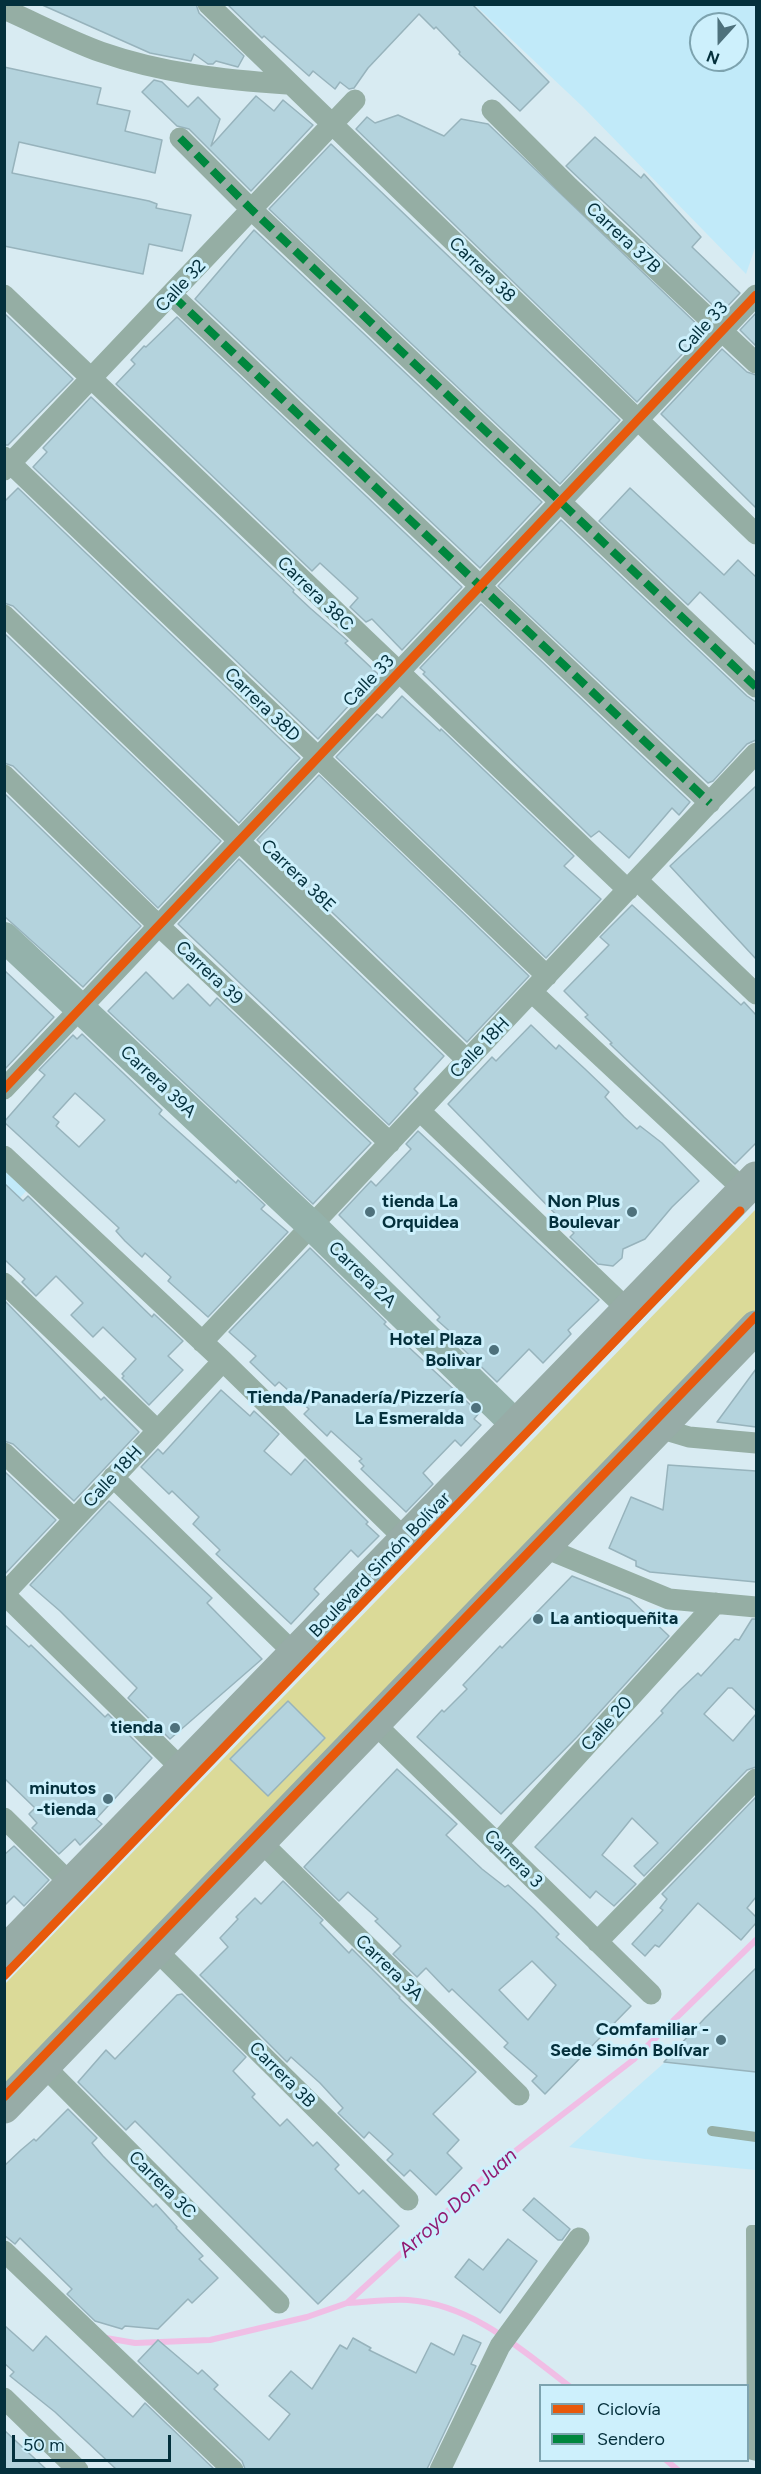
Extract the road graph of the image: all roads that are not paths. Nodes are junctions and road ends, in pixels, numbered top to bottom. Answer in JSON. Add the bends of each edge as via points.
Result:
{"nodes":[{"id":1,"x":208,"y":4,"type":"edge"},
{"id":2,"x":4,"y":9,"type":"edge"},
{"id":3,"x":287,"y":84,"type":"junction"},
{"id":4,"x":355,"y":100,"type":"dead end"},
{"id":5,"x":492,"y":110,"type":"dead end"},
{"id":6,"x":331,"y":126,"type":"junction"},
{"id":7,"x":180,"y":138,"type":"dead end"},
{"id":8,"x":252,"y":210,"type":"junction"},
{"id":9,"x":4,"y":295,"type":"edge"},
{"id":10,"x":756,"y":295,"type":"edge"},
{"id":11,"x":173,"y":296,"type":"junction"},
{"id":12,"x":723,"y":331,"type":"junction"},
{"id":13,"x":756,"y":363,"type":"edge"},
{"id":14,"x":91,"y":379,"type":"junction"},
{"id":15,"x":639,"y":421,"type":"junction"},
{"id":16,"x":7,"y":464,"type":"edge"},
{"id":17,"x":562,"y":503,"type":"junction"},
{"id":18,"x":756,"y":534,"type":"edge"},
{"id":19,"x":481,"y":586,"type":"junction"},
{"id":20,"x":4,"y":615,"type":"edge"},
{"id":21,"x":400,"y":674,"type":"junction"},
{"id":22,"x":756,"y":687,"type":"edge"},
{"id":23,"x":317,"y":758,"type":"junction"},
{"id":24,"x":754,"y":760,"type":"edge"},
{"id":25,"x":4,"y":775,"type":"edge"},
{"id":26,"x":710,"y":803,"type":"junction"},
{"id":27,"x":239,"y":843,"type":"junction"},
{"id":28,"x":632,"y":885,"type":"junction"},
{"id":29,"x":158,"y":925,"type":"junction"},
{"id":30,"x":4,"y":937,"type":"edge"},
{"id":31,"x":547,"y":976,"type":"junction"},
{"id":32,"x":533,"y":993,"type":"junction"},
{"id":33,"x":756,"y":994,"type":"edge"},
{"id":34,"x":80,"y":1009,"type":"junction"},
{"id":35,"x":467,"y":1060,"type":"junction"},
{"id":36,"x":4,"y":1089,"type":"edge"},
{"id":37,"x":420,"y":1111,"type":"junction"},
{"id":38,"x":390,"y":1143,"type":"junction"},
{"id":39,"x":4,"y":1156,"type":"edge"},
{"id":40,"x":751,"y":1185,"type":"edge"},
{"id":41,"x":312,"y":1226,"type":"junction"},
{"id":42,"x":4,"y":1283,"type":"edge"},
{"id":43,"x":627,"y":1309,"type":"junction"},
{"id":44,"x":756,"y":1327,"type":"edge"},
{"id":45,"x":202,"y":1342,"type":"junction"},
{"id":46,"x":223,"y":1361,"type":"junction"},
{"id":47,"x":515,"y":1424,"type":"junction"},
{"id":48,"x":659,"y":1428,"type":"junction"},
{"id":49,"x":157,"y":1430,"type":"junction"},
{"id":50,"x":756,"y":1443,"type":"edge"},
{"id":51,"x":4,"y":1453,"type":"edge"},
{"id":52,"x":113,"y":1477,"type":"junction"},
{"id":53,"x":74,"y":1519,"type":"junction"},
{"id":54,"x":405,"y":1539,"type":"junction"},
{"id":55,"x":545,"y":1548,"type":"junction"},
{"id":56,"x":4,"y":1594,"type":"edge"},
{"id":57,"x":716,"y":1603,"type":"junction"},
{"id":58,"x":756,"y":1607,"type":"edge"},
{"id":59,"x":294,"y":1653,"type":"junction"},
{"id":60,"x":375,"y":1724,"type":"junction"},
{"id":61,"x":182,"y":1769,"type":"junction"},
{"id":62,"x":756,"y":1779,"type":"edge"},
{"id":63,"x":4,"y":1818,"type":"edge"},
{"id":64,"x":260,"y":1842,"type":"junction"},
{"id":65,"x":497,"y":1844,"type":"junction"},
{"id":66,"x":71,"y":1884,"type":"junction"},
{"id":67,"x":597,"y":1942,"type":"junction"},
{"id":68,"x":156,"y":1950,"type":"junction"},
{"id":69,"x":4,"y":1953,"type":"edge"},
{"id":70,"x":651,"y":1994,"type":"dead end"},
{"id":71,"x":44,"y":2066,"type":"junction"},
{"id":72,"x":519,"y":2095,"type":"dead end"},
{"id":73,"x":4,"y":2107,"type":"edge"},
{"id":74,"x":712,"y":2131,"type":"dead end"},
{"id":75,"x":756,"y":2137,"type":"edge"},
{"id":76,"x":408,"y":2200,"type":"dead end"},
{"id":77,"x":756,"y":2230,"type":"edge"},
{"id":78,"x":579,"y":2238,"type":"dead end"},
{"id":79,"x":4,"y":2252,"type":"edge"},
{"id":80,"x":279,"y":2303,"type":"dead end"},
{"id":81,"x":4,"y":2398,"type":"edge"},
{"id":82,"x":756,"y":2456,"type":"edge"},
{"id":83,"x":78,"y":2469,"type":"edge"},
{"id":84,"x":233,"y":2469,"type":"edge"},
{"id":85,"x":440,"y":2469,"type":"edge"}],
"edges":[{"from":1,"to":3,"type":"street","name":"Carrera 38"},
{"from":2,"to":3,"type":"street","via":[[101,52],[159,68],[223,80]]},
{"from":3,"to":6,"type":"street","name":"Carrera 38"},
{"from":4,"to":6,"type":"street","name":"Calle 32"},
{"from":5,"to":12,"type":"street","name":"Carrera 37B"},
{"from":6,"to":8,"type":"street","name":"Calle 32"},
{"from":6,"to":15,"type":"street","name":"Carrera 38"},
{"from":7,"to":8,"type":"street"},
{"from":8,"to":11,"type":"street","name":"Calle 32"},
{"from":8,"to":17,"type":"street"},
{"from":9,"to":14,"type":"street","name":"Carrera 38C"},
{"from":10,"to":12,"type":"street","name":"Calle 33"},
{"from":11,"to":14,"type":"street","name":"Calle 32"},
{"from":11,"to":19,"type":"street"},
{"from":12,"to":13,"type":"street","name":"Carrera 37B"},
{"from":12,"to":15,"type":"street","name":"Calle 33"},
{"from":14,"to":16,"type":"street","name":"Calle 32"},
{"from":14,"to":21,"type":"street","name":"Carrera 38C"},
{"from":15,"to":17,"type":"street","name":"Calle 33"},
{"from":15,"to":18,"type":"street","name":"Carrera 38"},
{"from":16,"to":23,"type":"street","name":"Carrera 38D"},
{"from":17,"to":19,"type":"street","name":"Calle 33"},
{"from":17,"to":22,"type":"street"},
{"from":19,"to":21,"type":"street","name":"Calle 33"},
{"from":19,"to":26,"type":"street"},
{"from":20,"to":27,"type":"street","name":"Carrera 38E"},
{"from":21,"to":23,"type":"street","name":"Calle 33"},
{"from":21,"to":28,"type":"street","name":"Carrera 38C"},
{"from":23,"to":27,"type":"street","name":"Calle 33"},
{"from":23,"to":31,"type":"street","name":"Carrera 38D"},
{"from":24,"to":26,"type":"street","name":"Calle 18H"},
{"from":25,"to":29,"type":"street","name":"Carrera 39"},
{"from":26,"to":28,"type":"street","name":"Calle 18H"},
{"from":27,"to":29,"type":"street","name":"Calle 33"},
{"from":27,"to":35,"type":"street","name":"Carrera 38E"},
{"from":28,"to":31,"type":"street","name":"Calle 18H"},
{"from":28,"to":33,"type":"street","name":"Carrera 38C"},
{"from":29,"to":34,"type":"street","name":"Calle 33"},
{"from":29,"to":38,"type":"street","name":"Carrera 39"},
{"from":30,"to":34,"type":"street","name":"Carrera 39A"},
{"from":31,"to":32,"type":"street","name":"Calle 18H"},
{"from":32,"to":35,"type":"street","name":"Calle 18H"},
{"from":32,"to":40,"type":"street"},
{"from":34,"to":36,"type":"street","name":"Calle 33"},
{"from":34,"to":41,"type":"street","name":"Carrera 39A"},
{"from":35,"to":37,"type":"street","name":"Calle 18H"},
{"from":37,"to":38,"type":"street","name":"Calle 18H"},
{"from":37,"to":43,"type":"street"},
{"from":38,"to":41,"type":"street","name":"Calle 18H"},
{"from":39,"to":45,"type":"street"},
{"from":40,"to":43,"type":"highway","name":"Boulevard Simón Bolívar"},
{"from":41,"to":45,"type":"street","name":"Calle 18H"},
{"from":41,"to":47,"type":"street","name":"Carrera 2A"},
{"from":42,"to":49,"type":"street"},
{"from":43,"to":47,"type":"highway","name":"Boulevard Simón Bolívar"},
{"from":44,"to":48,"type":"highway"},
{"from":45,"to":46,"type":"street"},
{"from":46,"to":49,"type":"street","name":"Calle 18H"},
{"from":46,"to":54,"type":"street"},
{"from":47,"to":54,"type":"highway","name":"Boulevard Simón Bolívar"},
{"from":48,"to":50,"type":"street","via":[[689,1437]]},
{"from":48,"to":55,"type":"highway"},
{"from":49,"to":52,"type":"street","name":"Calle 18H"},
{"from":51,"to":53,"type":"street"},
{"from":52,"to":53,"type":"street","name":"Calle 18H"},
{"from":52,"to":59,"type":"street"},
{"from":53,"to":56,"type":"street","name":"Calle 18H"},
{"from":54,"to":59,"type":"highway","name":"Boulevard Simón Bolívar"},
{"from":55,"to":57,"type":"street","via":[[669,1599]]},
{"from":55,"to":60,"type":"highway"},
{"from":56,"to":61,"type":"street"},
{"from":57,"to":58,"type":"street"},
{"from":57,"to":65,"type":"street","name":"Calle 20"},
{"from":59,"to":61,"type":"highway","name":"Boulevard Simón Bolívar"},
{"from":60,"to":64,"type":"highway"},
{"from":60,"to":65,"type":"street","name":"Carrera 3"},
{"from":61,"to":66,"type":"highway","name":"Boulevard Simón Bolívar"},
{"from":62,"to":67,"type":"street"},
{"from":63,"to":66,"type":"street"},
{"from":64,"to":68,"type":"highway"},
{"from":64,"to":72,"type":"street","name":"Carrera 3A"},
{"from":65,"to":67,"type":"street","name":"Carrera 3"},
{"from":66,"to":69,"type":"highway","name":"Boulevard Simón Bolívar"},
{"from":67,"to":70,"type":"street","name":"Carrera 3"},
{"from":68,"to":71,"type":"highway"},
{"from":68,"to":76,"type":"street","name":"Carrera 3B"},
{"from":71,"to":73,"type":"highway"},
{"from":71,"to":80,"type":"street","name":"Carrera 3C"},
{"from":74,"to":75,"type":"lane"},
{"from":77,"to":82,"type":"lane","via":[[751,2230],[752,2455]]},
{"from":78,"to":85,"type":"street","via":[[505,2338]]},
{"from":79,"to":84,"type":"street"},
{"from":81,"to":83,"type":"street"}]}
